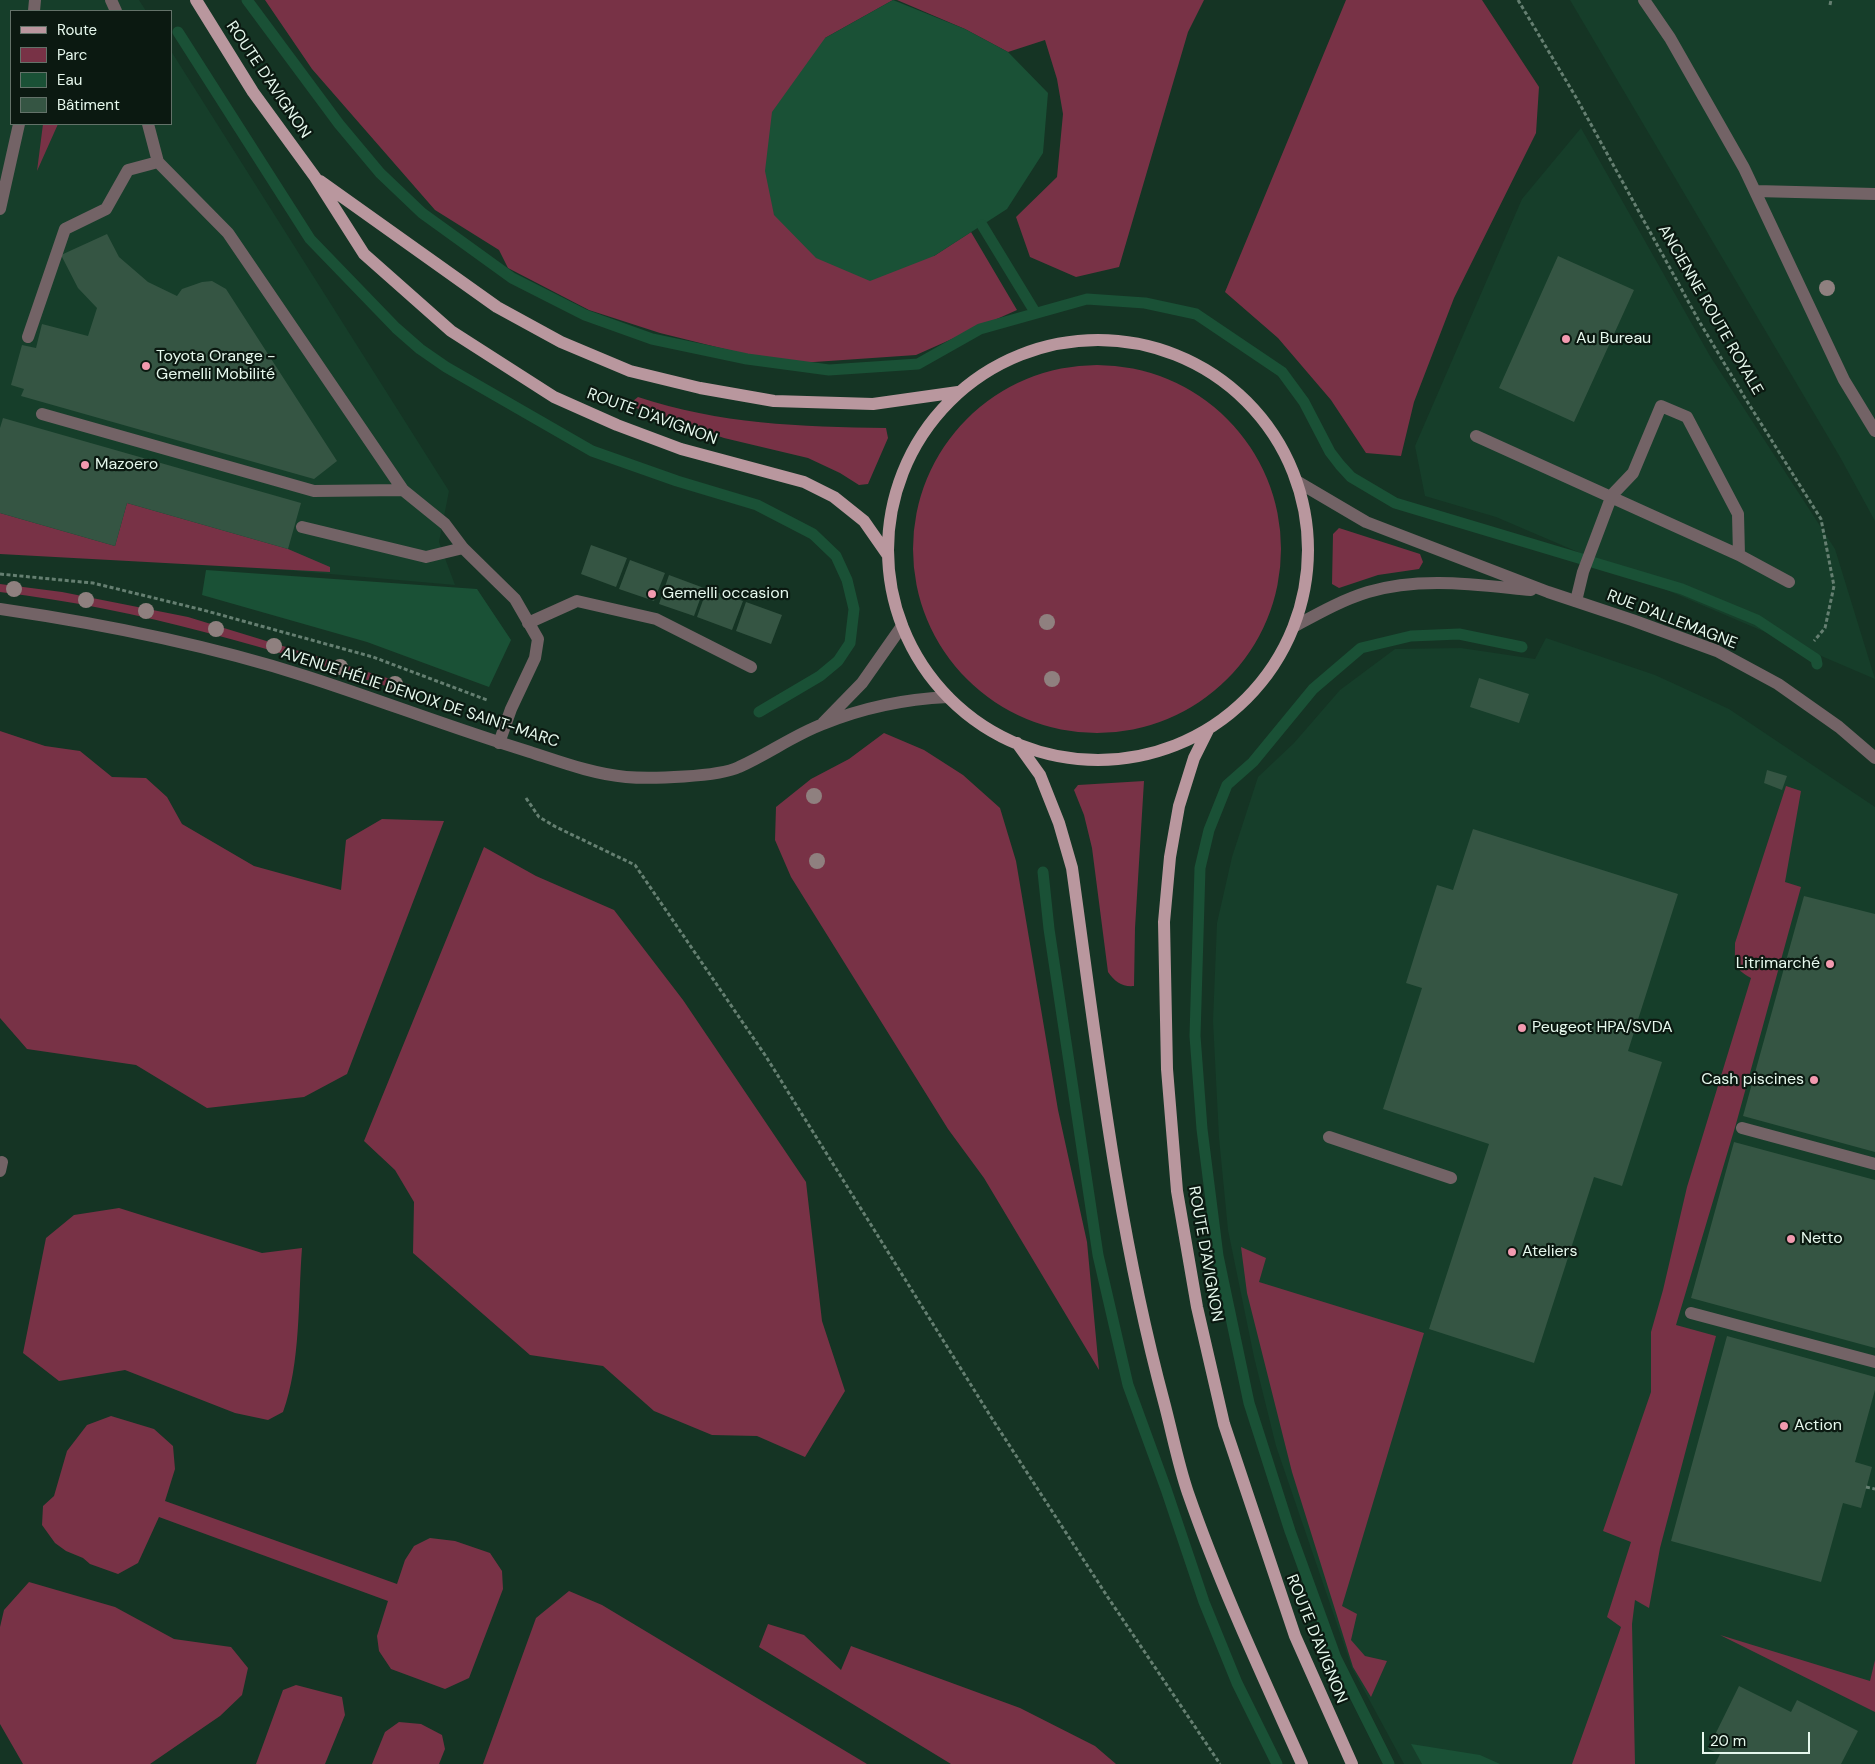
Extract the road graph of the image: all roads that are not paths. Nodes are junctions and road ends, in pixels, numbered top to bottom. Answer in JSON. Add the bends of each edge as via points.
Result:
{"nodes":[{"id":1,"x":196,"y":0,"type":"edge"},
{"id":2,"x":1644,"y":0,"type":"edge"},
{"id":3,"x":19,"y":125,"type":"edge"},
{"id":4,"x":148,"y":125,"type":"edge"},
{"id":5,"x":158,"y":162,"type":"junction"},
{"id":6,"x":314,"y":178,"type":"junction"},
{"id":7,"x":1756,"y":191,"type":"junction"},
{"id":8,"x":1875,"y":194,"type":"edge"},
{"id":9,"x":0,"y":209,"type":"edge"},
{"id":10,"x":28,"y":337,"type":"dead end"},
{"id":11,"x":958,"y":392,"type":"junction"},
{"id":12,"x":42,"y":414,"type":"dead end"},
{"id":13,"x":1875,"y":431,"type":"edge"},
{"id":14,"x":1476,"y":436,"type":"dead end"},
{"id":15,"x":1298,"y":482,"type":"junction"},
{"id":16,"x":403,"y":490,"type":"junction"},
{"id":17,"x":1612,"y":495,"type":"junction"},
{"id":18,"x":302,"y":527,"type":"dead end"},
{"id":19,"x":463,"y":548,"type":"junction"},
{"id":20,"x":887,"y":554,"type":"junction"},
{"id":21,"x":1740,"y":555,"type":"junction"},
{"id":22,"x":1789,"y":582,"type":"dead end"},
{"id":23,"x":1548,"y":592,"type":"junction"},
{"id":24,"x":1576,"y":601,"type":"junction"},
{"id":25,"x":0,"y":609,"type":"edge"},
{"id":26,"x":528,"y":623,"type":"junction"},
{"id":27,"x":902,"y":626,"type":"junction"},
{"id":28,"x":1295,"y":626,"type":"junction"},
{"id":29,"x":751,"y":667,"type":"dead end"},
{"id":30,"x":948,"y":697,"type":"junction"},
{"id":31,"x":822,"y":724,"type":"junction"},
{"id":32,"x":1208,"y":730,"type":"junction"},
{"id":33,"x":499,"y":742,"type":"junction"},
{"id":34,"x":1016,"y":743,"type":"junction"},
{"id":35,"x":1875,"y":758,"type":"edge"},
{"id":36,"x":1742,"y":1128,"type":"dead end"},
{"id":37,"x":1329,"y":1137,"type":"dead end"},
{"id":38,"x":1875,"y":1164,"type":"edge"},
{"id":39,"x":1451,"y":1178,"type":"dead end"},
{"id":40,"x":1691,"y":1313,"type":"dead end"},
{"id":41,"x":1875,"y":1362,"type":"edge"},
{"id":42,"x":1302,"y":1764,"type":"edge"},
{"id":43,"x":1352,"y":1764,"type":"edge"}],
"edges":[{"from":1,"to":6,"type":"main road","name":"ROUTE D'AVIGNON","via":[[253,92]]},
{"from":2,"to":7,"type":"street","via":[[1670,38]]},
{"from":3,"to":9,"type":"street"},
{"from":4,"to":5,"type":"street"},
{"from":5,"to":10,"type":"street","via":[[128,170],[106,209],[66,229]]},
{"from":5,"to":16,"type":"street","via":[[228,233]]},
{"from":6,"to":11,"type":"main road","name":"ROUTE D'AVIGNON","via":[[496,307],[561,342],[630,371],[774,402],[873,404]]},
{"from":6,"to":20,"type":"main road","name":"ROUTE D'AVIGNON","via":[[364,254],[451,331],[554,397],[616,426],[681,449],[804,482],[834,497],[864,521]]},
{"from":7,"to":8,"type":"street"},
{"from":7,"to":13,"type":"street","via":[[1844,380]]},
{"from":11,"to":15,"type":"main road","via":[[1001,363],[1049,345],[1101,339],[1152,347],[1200,366],[1242,396],[1275,436]]},
{"from":11,"to":20,"type":"main road","via":[[928,426],[905,465],[891,509]]},
{"from":12,"to":16,"type":"street","via":[[314,492]]},
{"from":14,"to":17,"type":"street"},
{"from":15,"to":23,"type":"street","name":"RUE D'ALLEMAGNE","via":[[1366,522]]},
{"from":15,"to":28,"type":"main road","via":[[1309,554],[1305,590]]},
{"from":16,"to":19,"type":"street","via":[[445,524]]},
{"from":17,"to":21,"type":"street"},
{"from":17,"to":21,"type":"street","via":[[1633,473],[1661,406],[1687,417],[1738,514]]},
{"from":17,"to":24,"type":"street","via":[[1583,572]]},
{"from":18,"to":19,"type":"street","via":[[426,557]]},
{"from":19,"to":26,"type":"street","via":[[514,599]]},
{"from":20,"to":27,"type":"main road","via":[[891,591]]},
{"from":21,"to":22,"type":"street"},
{"from":23,"to":24,"type":"street","name":"RUE D'ALLEMAGNE"},
{"from":23,"to":28,"type":"street","name":"RUE D'ALLEMAGNE","via":[[1468,584],[1416,584],[1369,592]]},
{"from":24,"to":35,"type":"street","name":"RUE D'ALLEMAGNE","via":[[1717,651],[1778,684],[1839,727]]},
{"from":25,"to":33,"type":"street","name":"AVENUE HÉLIE DENOIX DE SAINT-MARC","via":[[92,623],[193,645],[304,675]]},
{"from":26,"to":29,"type":"street","via":[[577,601],[656,619]]},
{"from":26,"to":33,"type":"street","via":[[538,639],[535,658]]},
{"from":27,"to":30,"type":"main road","via":[[922,664]]},
{"from":27,"to":31,"type":"street","name":"AVENUE HÉLIE DENOIX DE SAINT-MARC","via":[[862,683]]},
{"from":28,"to":32,"type":"main road","via":[[1280,657],[1260,685],[1235,710]]},
{"from":30,"to":31,"type":"street","name":"AVENUE HÉLIE DENOIX DE SAINT-MARC","via":[[882,705]]},
{"from":30,"to":34,"type":"main road","via":[[980,724]]},
{"from":31,"to":33,"type":"street","name":"AVENUE HÉLIE DENOIX DE SAINT-MARC","via":[[736,769],[674,777],[626,777],[582,768]]},
{"from":32,"to":34,"type":"main road","via":[[1163,750],[1114,759],[1064,757]]},
{"from":32,"to":43,"type":"main road","name":"ROUTE D'AVIGNON","via":[[1194,758],[1179,806],[1164,922],[1167,1070],[1177,1191],[1197,1307],[1224,1424],[1295,1636]]},
{"from":34,"to":42,"type":"main road","via":[[1040,776],[1059,823],[1072,868],[1112,1155],[1129,1249],[1150,1351],[1188,1492],[1250,1647]]},
{"from":36,"to":38,"type":"street"},
{"from":37,"to":39,"type":"street"},
{"from":40,"to":41,"type":"street"}]}
